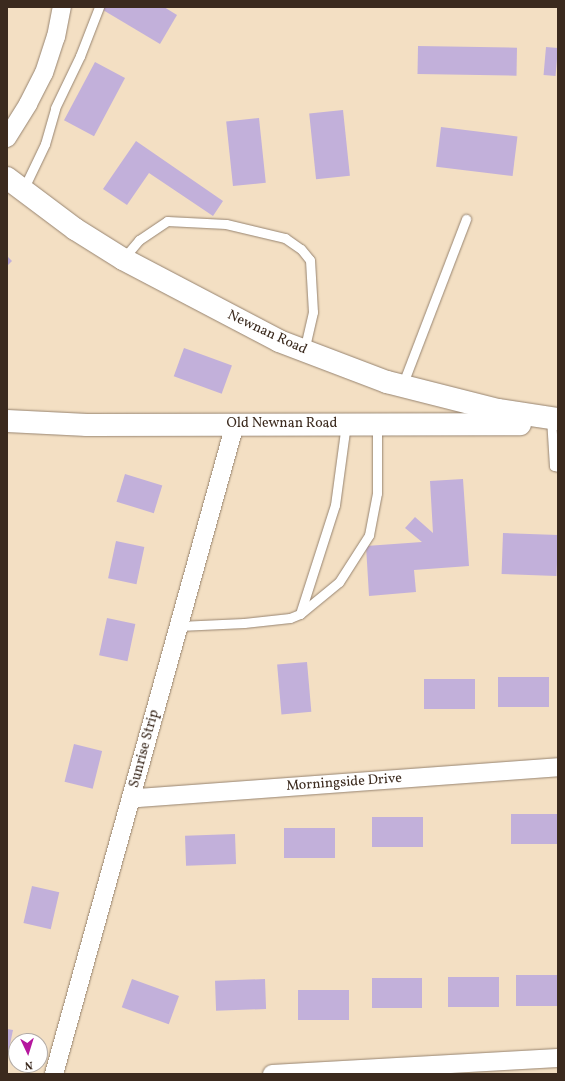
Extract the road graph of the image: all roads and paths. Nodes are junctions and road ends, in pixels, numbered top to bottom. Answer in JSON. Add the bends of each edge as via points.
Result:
{"nodes":[{"id":1,"x":62,"y":7,"type":"edge"},
{"id":2,"x":98,"y":7,"type":"edge"},
{"id":3,"x":7,"y":138,"type":"edge"},
{"id":4,"x":15,"y":184,"type":"edge"},
{"id":5,"x":466,"y":219,"type":"dead end"},
{"id":6,"x":123,"y":259,"type":"junction"},
{"id":7,"x":304,"y":351,"type":"junction"},
{"id":8,"x":402,"y":386,"type":"junction"},
{"id":9,"x":7,"y":421,"type":"edge"},
{"id":10,"x":554,"y":421,"type":"edge"},
{"id":11,"x":235,"y":424,"type":"junction"},
{"id":12,"x":346,"y":424,"type":"junction"},
{"id":13,"x":377,"y":424,"type":"junction"},
{"id":14,"x":558,"y":467,"type":"edge"},
{"id":15,"x":300,"y":614,"type":"junction"},
{"id":16,"x":179,"y":626,"type":"junction"},
{"id":17,"x":558,"y":767,"type":"edge"},
{"id":18,"x":134,"y":792,"type":"junction"},
{"id":19,"x":558,"y":1058,"type":"edge"},
{"id":20,"x":54,"y":1074,"type":"edge"},
{"id":21,"x":272,"y":1074,"type":"edge"}],
"edges":[{"from":1,"to":3,"type":"street","via":[[44,73]]},
{"from":2,"to":4,"type":"lane","via":[[80,56],[55,108],[45,144]]},
{"from":4,"to":6,"type":"main road","name":"Newnan Road","via":[[75,229]]},
{"from":5,"to":8,"type":"lane"},
{"from":6,"to":7,"type":"main road","name":"Newnan Road","via":[[279,342]]},
{"from":6,"to":7,"type":"lane","via":[[139,240],[167,221],[226,224],[284,238],[301,249],[310,260],[313,312]]},
{"from":7,"to":8,"type":"main road","name":"Newnan Road"},
{"from":8,"to":10,"type":"main road","name":"Newnan Road"},
{"from":9,"to":11,"type":"main road","name":"Old Newnan Road","via":[[87,425]]},
{"from":10,"to":13,"type":"main road","name":"Old Newnan Road"},
{"from":10,"to":14,"type":"lane","via":[[554,466]]},
{"from":11,"to":12,"type":"main road","name":"Old Newnan Road"},
{"from":11,"to":16,"type":"street","name":"Sunrise Strip"},
{"from":12,"to":13,"type":"main road","name":"Old Newnan Road"},
{"from":12,"to":15,"type":"lane","via":[[335,505]]},
{"from":13,"to":15,"type":"lane","via":[[377,493],[369,535],[339,582]]},
{"from":15,"to":16,"type":"lane","via":[[290,618],[244,623]]},
{"from":16,"to":18,"type":"street","name":"Sunrise Strip"},
{"from":17,"to":18,"type":"street","name":"Morningside Drive","via":[[138,798]]},
{"from":18,"to":20,"type":"street","name":"Sunrise Strip"},
{"from":19,"to":21,"type":"street"}]}
